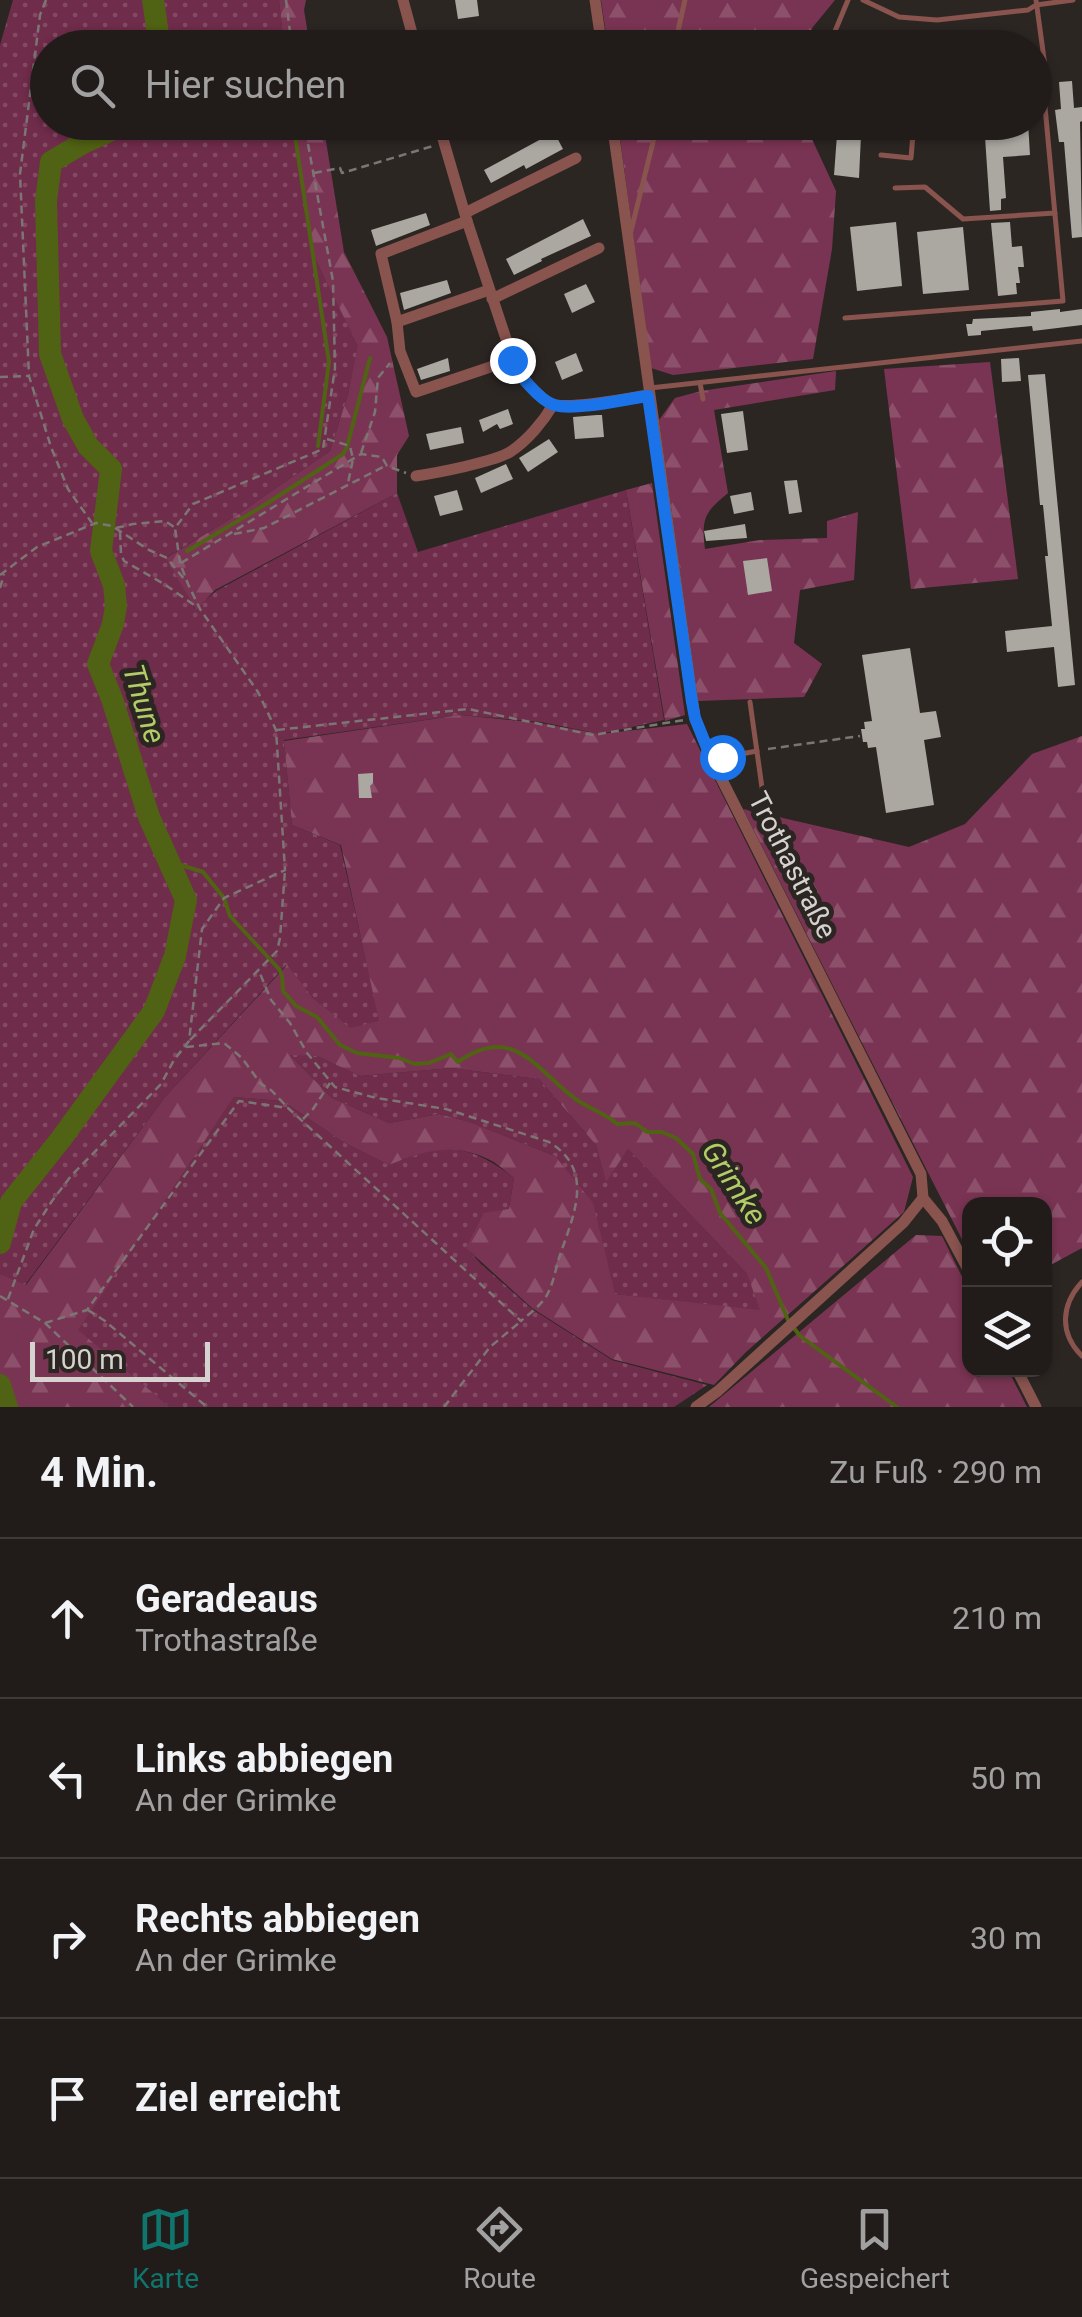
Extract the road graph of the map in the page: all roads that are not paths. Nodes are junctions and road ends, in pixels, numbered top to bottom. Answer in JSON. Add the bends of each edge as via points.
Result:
{"nodes":[{"id":1,"x":403,"y":0,"type":"edge"},
{"id":2,"x":595,"y":0,"type":"edge"},
{"id":3,"x":685,"y":0,"type":"edge"},
{"id":4,"x":848,"y":0,"type":"edge"},
{"id":5,"x":863,"y":0,"type":"edge"},
{"id":6,"x":1073,"y":0,"type":"edge"},
{"id":7,"x":1036,"y":2,"type":"edge"},
{"id":8,"x":411,"y":30,"type":"edge"},
{"id":9,"x":599,"y":30,"type":"edge"},
{"id":10,"x":678,"y":30,"type":"edge"},
{"id":11,"x":836,"y":30,"type":"edge"},
{"id":12,"x":1040,"y":30,"type":"edge"},
{"id":13,"x":443,"y":140,"type":"edge"},
{"id":14,"x":614,"y":140,"type":"edge"},
{"id":15,"x":654,"y":140,"type":"edge"},
{"id":16,"x":912,"y":140,"type":"edge"},
{"id":17,"x":1048,"y":140,"type":"edge"},
{"id":18,"x":881,"y":155,"type":"dead end"},
{"id":19,"x":576,"y":158,"type":"dead end"},
{"id":20,"x":895,"y":188,"type":"dead end"},
{"id":21,"x":1055,"y":213,"type":"junction"},
{"id":22,"x":466,"y":217,"type":"junction"},
{"id":23,"x":628,"y":243,"type":"junction"},
{"id":24,"x":599,"y":248,"type":"dead end"},
{"id":25,"x":491,"y":294,"type":"junction"},
{"id":26,"x":845,"y":318,"type":"dead end"},
{"id":27,"x":396,"y":322,"type":"junction"},
{"id":28,"x":1082,"y":341,"type":"edge"},
{"id":29,"x":512,"y":360,"type":"junction"},
{"id":30,"x":700,"y":383,"type":"junction"},
{"id":31,"x":648,"y":392,"type":"junction"},
{"id":32,"x":703,"y":399,"type":"dead end"},
{"id":33,"x":553,"y":404,"type":"junction"},
{"id":34,"x":416,"y":476,"type":"road end"},
{"id":35,"x":750,"y":702,"type":"dead end"},
{"id":36,"x":757,"y":750,"type":"junction"},
{"id":37,"x":712,"y":760,"type":"junction"},
{"id":38,"x":764,"y":802,"type":"dead end"},
{"id":39,"x":923,"y":1198,"type":"junction"},
{"id":40,"x":962,"y":1259,"type":"edge"},
{"id":41,"x":1082,"y":1282,"type":"edge"},
{"id":42,"x":1082,"y":1356,"type":"edge"},
{"id":43,"x":1021,"y":1377,"type":"edge"},
{"id":44,"x":696,"y":1407,"type":"edge"},
{"id":45,"x":1036,"y":1407,"type":"edge"}],
"edges":[{"from":1,"to":8,"type":"street"},
{"from":2,"to":9,"type":"street"},
{"from":3,"to":10,"type":"lane"},
{"from":4,"to":11,"type":"lane"},
{"from":5,"to":7,"type":"lane","via":[[899,17],[937,20],[1028,10]]},
{"from":6,"to":7,"type":"lane"},
{"from":7,"to":12,"type":"lane"},
{"from":13,"to":22,"type":"street"},
{"from":14,"to":23,"type":"street","name":"Trothastraße"},
{"from":15,"to":23,"type":"lane"},
{"from":16,"to":18,"type":"lane","via":[[910,158]]},
{"from":17,"to":21,"type":"lane"},
{"from":19,"to":22,"type":"street"},
{"from":20,"to":21,"type":"lane","via":[[924,186],[964,220]]},
{"from":21,"to":26,"type":"lane","via":[[1063,301]]},
{"from":22,"to":25,"type":"street"},
{"from":22,"to":27,"type":"street","via":[[380,254]]},
{"from":23,"to":31,"type":"street","name":"Trothastraße"},
{"from":24,"to":25,"type":"street"},
{"from":25,"to":27,"type":"street"},
{"from":25,"to":29,"type":"street"},
{"from":27,"to":29,"type":"street","via":[[416,392]]},
{"from":28,"to":30,"type":"lane"},
{"from":29,"to":33,"type":"street"},
{"from":30,"to":31,"type":"lane"},
{"from":30,"to":32,"type":"lane"},
{"from":31,"to":33,"type":"street"},
{"from":31,"to":37,"type":"street","name":"Trothastraße","via":[[695,718]]},
{"from":33,"to":34,"type":"street","via":[[510,452]]},
{"from":35,"to":36,"type":"lane"},
{"from":36,"to":37,"type":"lane"},
{"from":36,"to":38,"type":"lane"},
{"from":37,"to":39,"type":"street","name":"Trothastraße","via":[[922,1174]]},
{"from":39,"to":40,"type":"street","name":"Trothastraße"},
{"from":39,"to":44,"type":"street"},
{"from":41,"to":42,"type":"lane","via":[[1071,1294],[1064,1324]]},
{"from":43,"to":45,"type":"street"}]}
